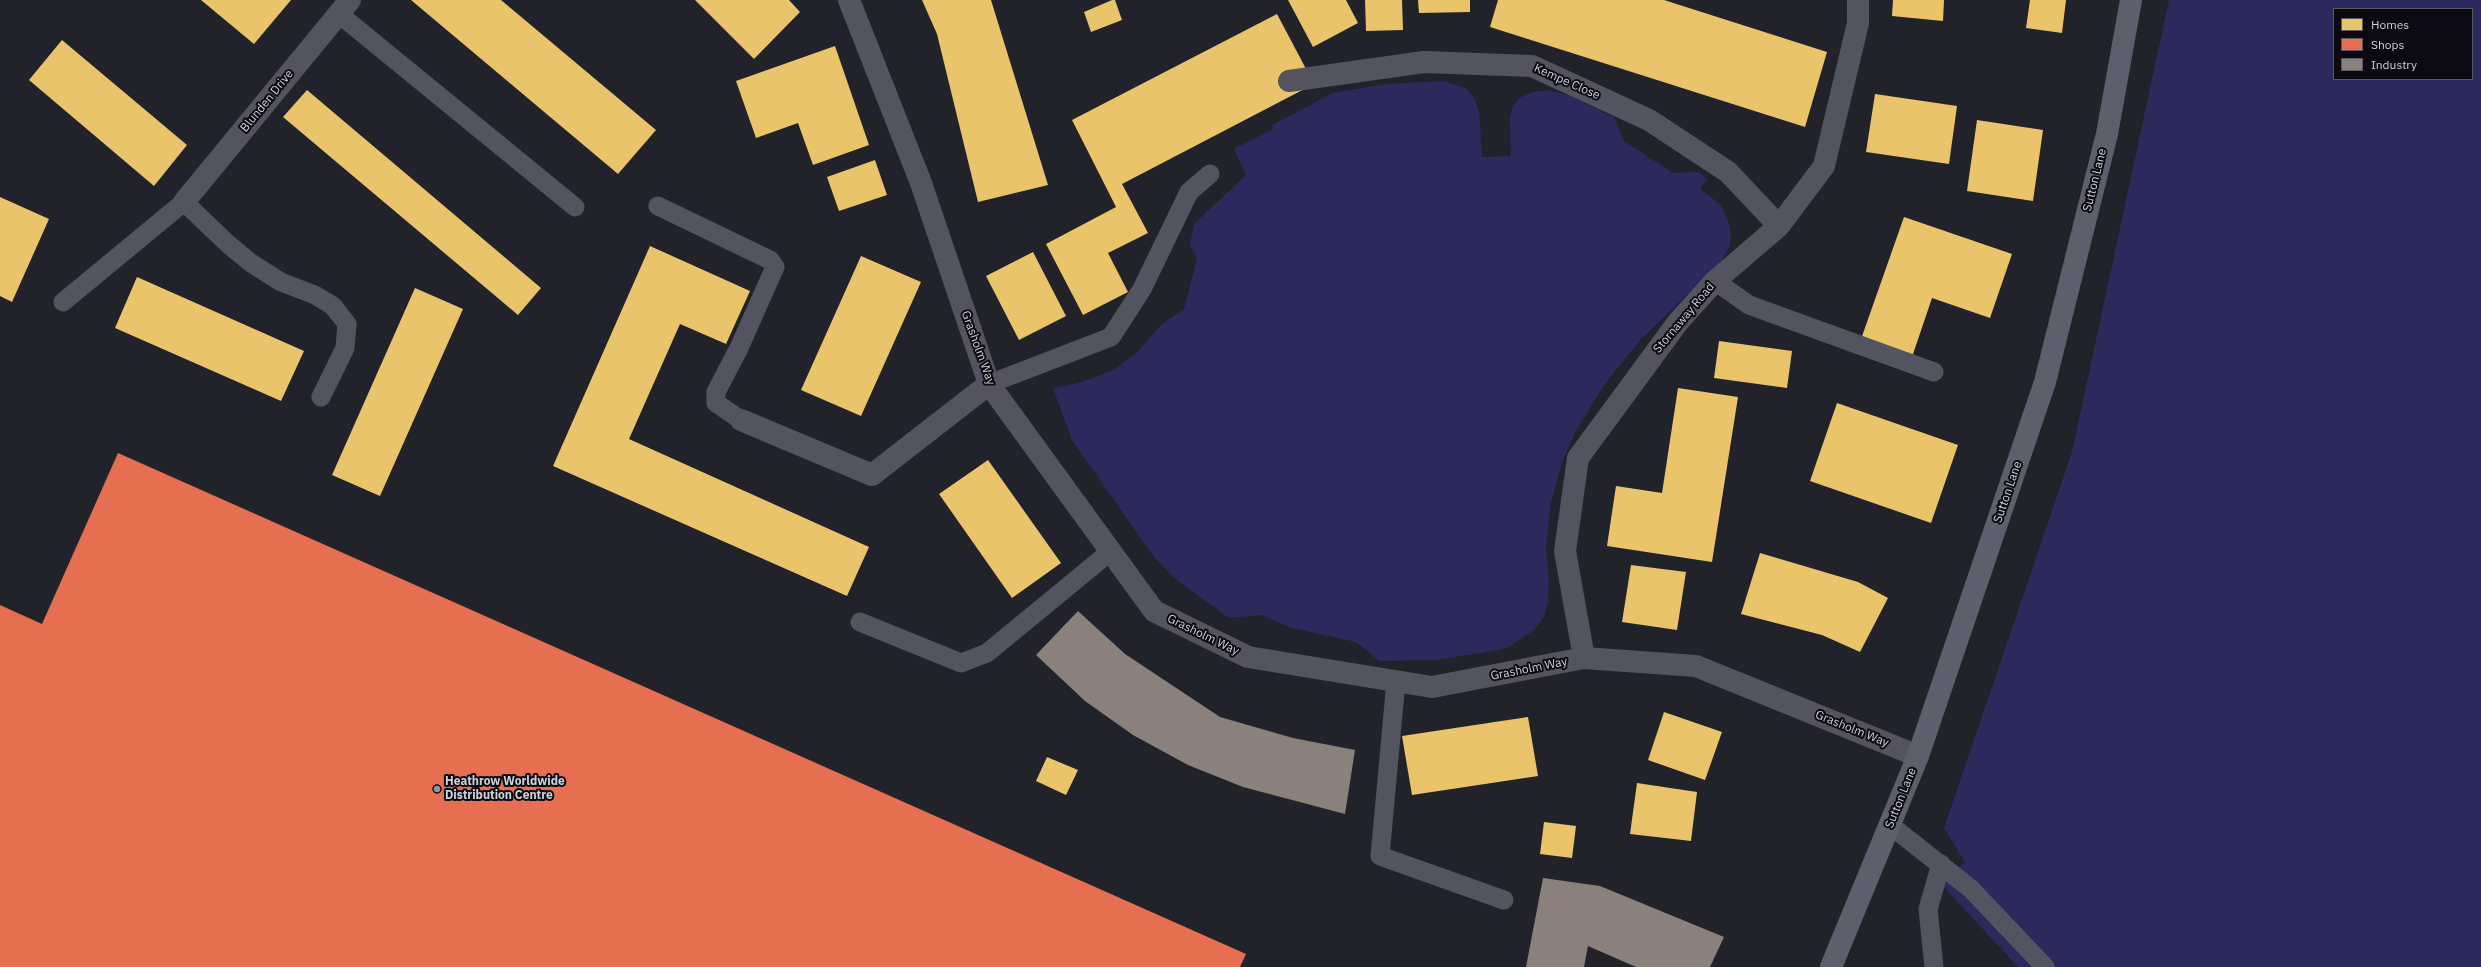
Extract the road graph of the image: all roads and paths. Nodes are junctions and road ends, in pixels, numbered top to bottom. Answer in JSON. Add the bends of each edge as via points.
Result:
{"nodes":[{"id":1,"x":849,"y":0,"type":"edge"},
{"id":2,"x":1858,"y":0,"type":"edge"},
{"id":3,"x":2131,"y":0,"type":"edge"},
{"id":4,"x":344,"y":7,"type":"edge"},
{"id":5,"x":1289,"y":81,"type":"dead end"},
{"id":6,"x":1210,"y":174,"type":"dead end"},
{"id":7,"x":184,"y":202,"type":"junction"},
{"id":8,"x":658,"y":206,"type":"dead end"},
{"id":9,"x":575,"y":207,"type":"dead end"},
{"id":10,"x":1780,"y":226,"type":"junction"},
{"id":11,"x":1715,"y":281,"type":"junction"},
{"id":12,"x":63,"y":302,"type":"dead end"},
{"id":13,"x":1934,"y":372,"type":"dead end"},
{"id":14,"x":989,"y":384,"type":"junction"},
{"id":15,"x":322,"y":397,"type":"dead end"},
{"id":16,"x":741,"y":420,"type":"joint"},
{"id":17,"x":1111,"y":551,"type":"junction"},
{"id":18,"x":860,"y":622,"type":"dead end"},
{"id":19,"x":1584,"y":658,"type":"junction"},
{"id":20,"x":1396,"y":681,"type":"junction"},
{"id":21,"x":1918,"y":756,"type":"junction"},
{"id":22,"x":1890,"y":825,"type":"junction"},
{"id":23,"x":1941,"y":864,"type":"junction"},
{"id":24,"x":1504,"y":900,"type":"dead end"},
{"id":25,"x":1831,"y":967,"type":"edge"},
{"id":26,"x":1934,"y":967,"type":"edge"},
{"id":27,"x":2044,"y":967,"type":"edge"}],
"edges":[{"from":1,"to":14,"type":"street","name":"Grasholm Way","via":[[921,183]]},
{"from":2,"to":10,"type":"street","name":"Stornaway Road","via":[[1858,23],[1824,166]]},
{"from":3,"to":21,"type":"street","name":"Sutton Lane","via":[[2107,134],[2045,382]]},
{"from":4,"to":7,"type":"street","name":"Blunden Drive"},
{"from":4,"to":9,"type":"lane"},
{"from":5,"to":10,"type":"street","name":"Kempe Close","via":[[1424,62],[1532,66],[1649,120],[1728,172]]},
{"from":6,"to":14,"type":"lane","via":[[1189,192],[1142,289],[1111,337]]},
{"from":7,"to":12,"type":"lane"},
{"from":7,"to":15,"type":"lane","via":[[252,263],[281,282],[315,295],[333,306],[347,324],[344,348]]},
{"from":8,"to":16,"type":"lane","via":[[770,260],[775,267],[739,348],[716,392],[716,403]]},
{"from":10,"to":11,"type":"street","name":"Stornaway Road"},
{"from":11,"to":13,"type":"lane","via":[[1749,305]]},
{"from":11,"to":19,"type":"street","name":"Stornaway Road","via":[[1678,322],[1578,458],[1565,551]]},
{"from":14,"to":16,"type":"street","via":[[872,475]]},
{"from":14,"to":17,"type":"street","name":"Grasholm Way"},
{"from":17,"to":18,"type":"lane","via":[[987,653],[962,663]]},
{"from":17,"to":20,"type":"street","name":"Grasholm Way","via":[[1154,611],[1248,657]]},
{"from":19,"to":20,"type":"street","name":"Grasholm Way","via":[[1432,687]]},
{"from":19,"to":21,"type":"street","name":"Grasholm Way","via":[[1696,666]]},
{"from":20,"to":24,"type":"lane","via":[[1380,856]]},
{"from":21,"to":22,"type":"street","name":"Sutton Lane"},
{"from":22,"to":23,"type":"lane"},
{"from":22,"to":25,"type":"street","name":"Sutton Lane"},
{"from":23,"to":26,"type":"lane","via":[[1928,910]]},
{"from":23,"to":27,"type":"lane","via":[[1971,889]]}]}
